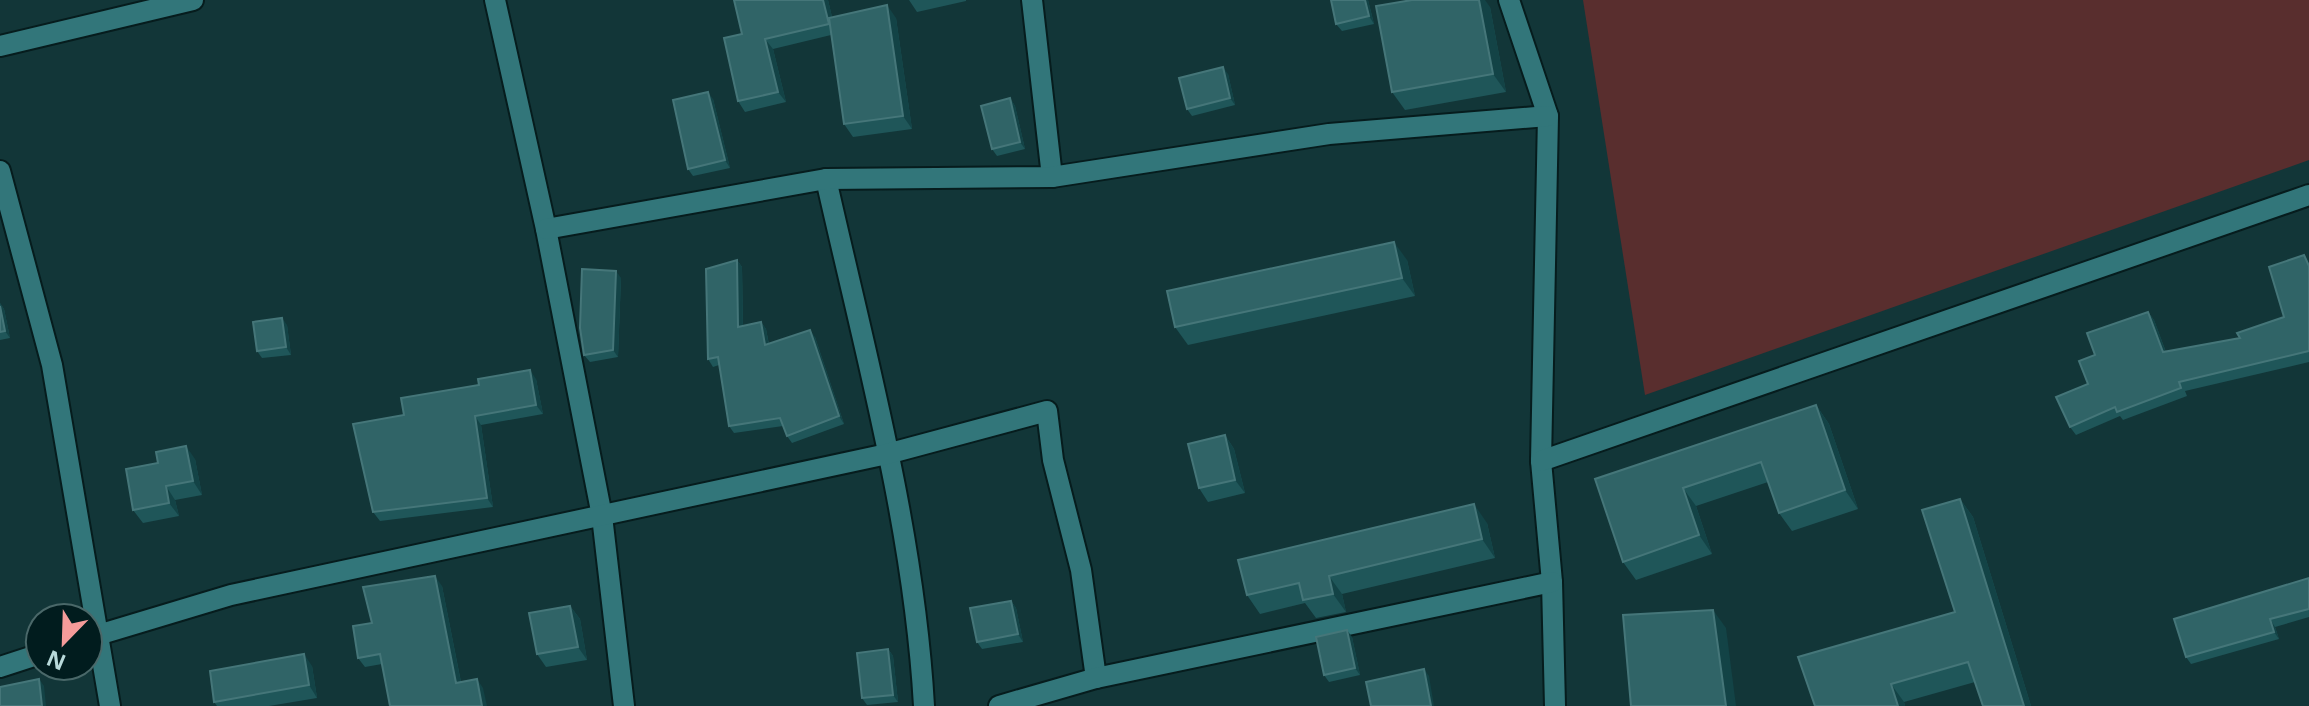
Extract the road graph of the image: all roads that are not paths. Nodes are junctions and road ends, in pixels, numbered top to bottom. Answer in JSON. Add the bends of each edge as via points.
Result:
{"nodes":[{"id":1,"x":193,"y":0,"type":"edge"},
{"id":2,"x":495,"y":0,"type":"edge"},
{"id":3,"x":1032,"y":0,"type":"edge"},
{"id":4,"x":1509,"y":0,"type":"edge"},
{"id":5,"x":0,"y":46,"type":"edge"},
{"id":6,"x":1548,"y":116,"type":"junction"},
{"id":7,"x":0,"y":171,"type":"edge"},
{"id":8,"x":1052,"y":177,"type":"junction"},
{"id":9,"x":826,"y":179,"type":"junction"},
{"id":10,"x":2309,"y":195,"type":"edge"},
{"id":11,"x":546,"y":229,"type":"junction"},
{"id":12,"x":887,"y":454,"type":"junction"},
{"id":13,"x":1541,"y":461,"type":"junction"},
{"id":14,"x":602,"y":516,"type":"junction"},
{"id":15,"x":1552,"y":582,"type":"junction"},
{"id":16,"x":87,"y":602,"type":"edge"},
{"id":17,"x":104,"y":632,"type":"edge"},
{"id":18,"x":24,"y":659,"type":"edge"},
{"id":19,"x":0,"y":667,"type":"edge"},
{"id":20,"x":1096,"y":678,"type":"junction"},
{"id":21,"x":104,"y":682,"type":"edge"},
{"id":22,"x":110,"y":706,"type":"edge"},
{"id":23,"x":624,"y":706,"type":"edge"},
{"id":24,"x":924,"y":706,"type":"edge"},
{"id":25,"x":999,"y":706,"type":"edge"},
{"id":26,"x":1555,"y":706,"type":"edge"}],
"edges":[{"from":1,"to":5,"type":"street"},
{"from":2,"to":11,"type":"street"},
{"from":3,"to":8,"type":"street"},
{"from":4,"to":6,"type":"street"},
{"from":6,"to":8,"type":"street","via":[[1329,134]]},
{"from":6,"to":13,"type":"street"},
{"from":7,"to":16,"type":"street","via":[[52,365]]},
{"from":8,"to":9,"type":"street"},
{"from":9,"to":11,"type":"street"},
{"from":9,"to":12,"type":"street"},
{"from":10,"to":13,"type":"street"},
{"from":11,"to":14,"type":"street"},
{"from":12,"to":14,"type":"street"},
{"from":12,"to":20,"type":"street","via":[[1047,411],[1053,460],[1081,570]]},
{"from":12,"to":24,"type":"street","via":[[920,635]]},
{"from":13,"to":15,"type":"street"},
{"from":14,"to":17,"type":"street","via":[[231,595]]},
{"from":14,"to":23,"type":"street"},
{"from":15,"to":20,"type":"street"},
{"from":15,"to":26,"type":"street"},
{"from":18,"to":19,"type":"street"},
{"from":20,"to":25,"type":"street"},
{"from":21,"to":22,"type":"street"}]}
